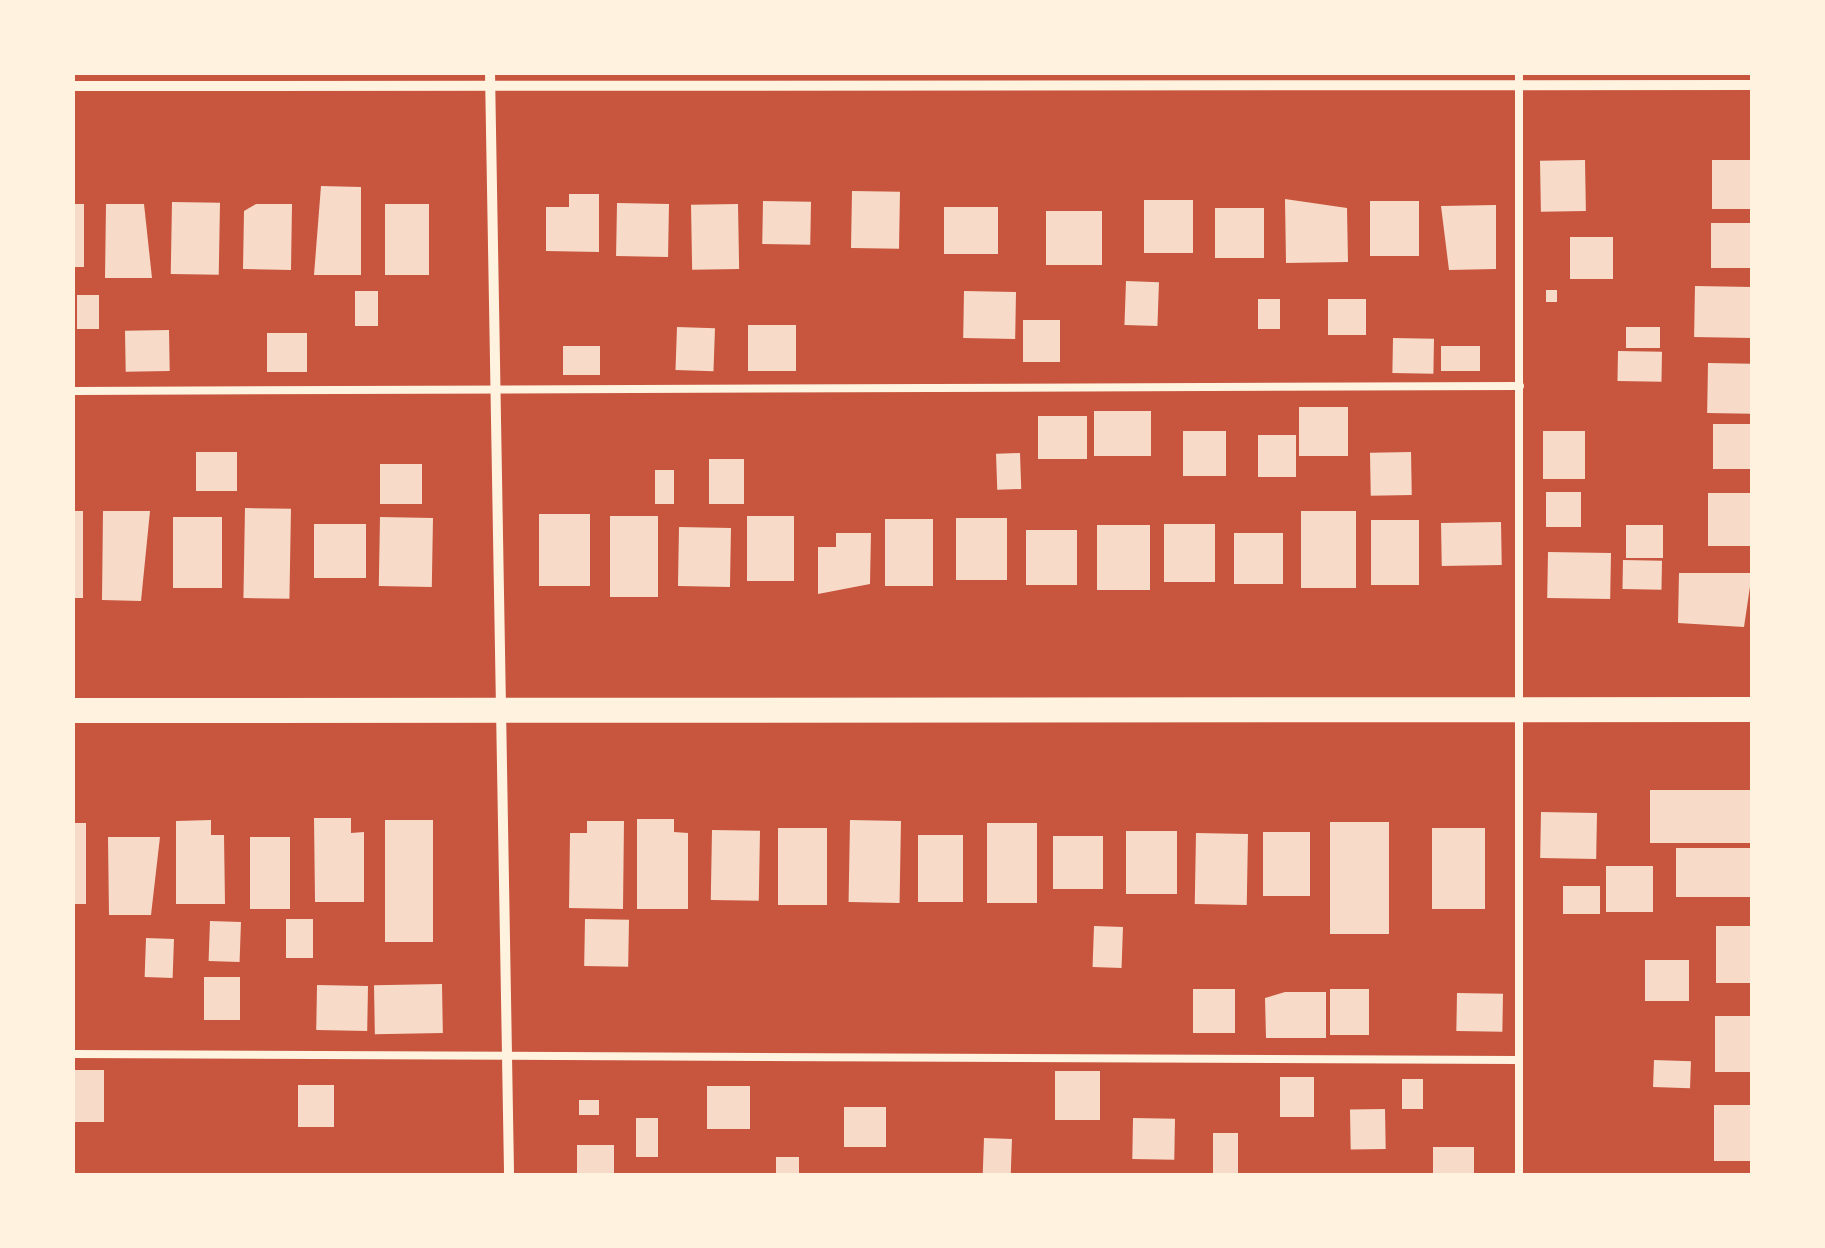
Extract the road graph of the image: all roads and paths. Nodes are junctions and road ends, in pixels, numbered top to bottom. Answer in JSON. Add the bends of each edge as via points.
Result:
{"nodes":[{"id":1,"x":490,"y":72,"type":"edge"},
{"id":2,"x":1520,"y":72,"type":"edge"},
{"id":3,"x":1752,"y":85,"type":"edge"},
{"id":4,"x":72,"y":86,"type":"edge"},
{"id":5,"x":490,"y":87,"type":"junction"},
{"id":6,"x":1520,"y":88,"type":"junction"},
{"id":7,"x":1520,"y":386,"type":"junction"},
{"id":8,"x":72,"y":391,"type":"edge"},
{"id":9,"x":492,"y":392,"type":"junction"},
{"id":10,"x":503,"y":708,"type":"junction"},
{"id":11,"x":1516,"y":709,"type":"junction"},
{"id":12,"x":1752,"y":709,"type":"edge"},
{"id":13,"x":72,"y":710,"type":"edge"},
{"id":14,"x":72,"y":1054,"type":"edge"},
{"id":15,"x":508,"y":1056,"type":"junction"},
{"id":16,"x":1519,"y":1060,"type":"junction"},
{"id":17,"x":508,"y":1176,"type":"edge"},
{"id":18,"x":1519,"y":1176,"type":"edge"}],
"edges":[{"from":1,"to":5,"type":"street"},
{"from":2,"to":6,"type":"lane"},
{"from":3,"to":6,"type":"street"},
{"from":4,"to":5,"type":"street"},
{"from":5,"to":6,"type":"street"},
{"from":5,"to":9,"type":"street"},
{"from":6,"to":7,"type":"lane"},
{"from":7,"to":9,"type":"lane"},
{"from":7,"to":11,"type":"lane"},
{"from":8,"to":9,"type":"lane"},
{"from":9,"to":10,"type":"street"},
{"from":10,"to":11,"type":"main road"},
{"from":10,"to":13,"type":"main road"},
{"from":10,"to":15,"type":"street"},
{"from":11,"to":12,"type":"main road"},
{"from":11,"to":16,"type":"lane"},
{"from":14,"to":15,"type":"lane"},
{"from":15,"to":16,"type":"lane"},
{"from":15,"to":17,"type":"street"},
{"from":16,"to":18,"type":"lane"}]}
